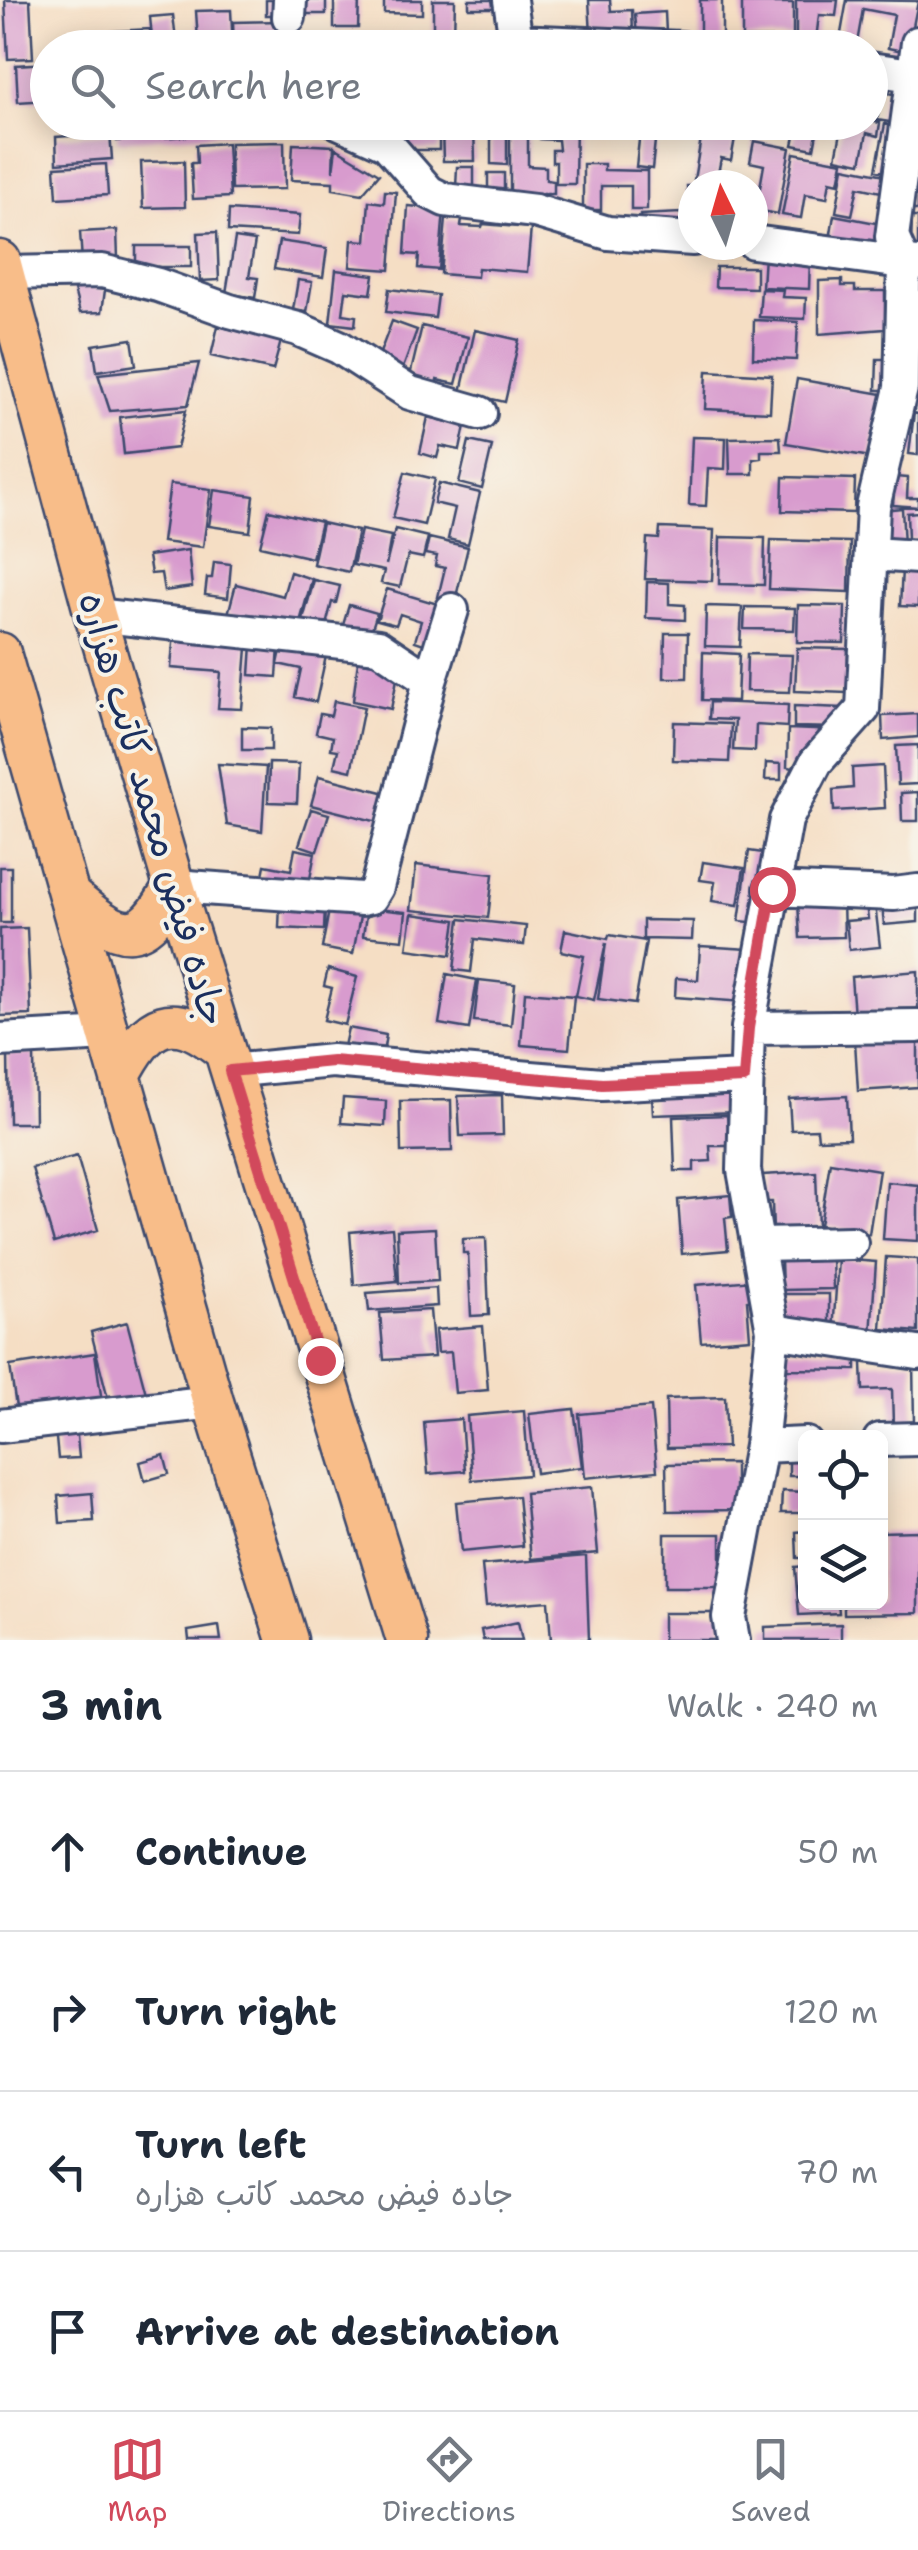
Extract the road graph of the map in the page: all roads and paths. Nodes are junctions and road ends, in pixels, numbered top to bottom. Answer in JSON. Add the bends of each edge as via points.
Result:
{"nodes":[{"id":1,"x":510,"y":0,"type":"edge"},
{"id":2,"x":514,"y":30,"type":"edge"},
{"id":3,"x":915,"y":59,"type":"edge"},
{"id":4,"x":888,"y":65,"type":"edge"},
{"id":5,"x":378,"y":140,"type":"edge"},
{"id":6,"x":678,"y":238,"type":"edge"},
{"id":7,"x":768,"y":244,"type":"edge"},
{"id":8,"x":911,"y":264,"type":"edge"},
{"id":9,"x":2,"y":267,"type":"edge"},
{"id":10,"x":480,"y":413,"type":"dead end"},
{"id":11,"x":870,"y":554,"type":"junction"},
{"id":12,"x":918,"y":557,"type":"edge"},
{"id":13,"x":452,"y":610,"type":"dead end"},
{"id":14,"x":95,"y":615,"type":"junction"},
{"id":15,"x":0,"y":654,"type":"edge"},
{"id":16,"x":430,"y":682,"type":"junction"},
{"id":17,"x":174,"y":886,"type":"junction"},
{"id":18,"x":772,"y":889,"type":"junction"},
{"id":19,"x":918,"y":891,"type":"edge"},
{"id":20,"x":71,"y":898,"type":"junction"},
{"id":21,"x":918,"y":1026,"type":"edge"},
{"id":22,"x":748,"y":1028,"type":"junction"},
{"id":23,"x":108,"y":1034,"type":"junction"},
{"id":24,"x":0,"y":1040,"type":"edge"},
{"id":25,"x":227,"y":1060,"type":"junction"},
{"id":26,"x":120,"y":1076,"type":"junction"},
{"id":27,"x":744,"y":1078,"type":"junction"},
{"id":28,"x":851,"y":1242,"type":"dead end"},
{"id":29,"x":760,"y":1245,"type":"junction"},
{"id":30,"x":773,"y":1331,"type":"junction"},
{"id":31,"x":918,"y":1353,"type":"edge"},
{"id":32,"x":213,"y":1402,"type":"junction"},
{"id":33,"x":0,"y":1426,"type":"edge"},
{"id":34,"x":918,"y":1439,"type":"edge"},
{"id":35,"x":888,"y":1440,"type":"edge"},
{"id":36,"x":798,"y":1444,"type":"edge"},
{"id":37,"x":761,"y":1446,"type":"junction"},
{"id":38,"x":286,"y":1640,"type":"edge"},
{"id":39,"x":407,"y":1640,"type":"edge"},
{"id":40,"x":732,"y":1640,"type":"edge"}],
"edges":[{"from":1,"to":2,"type":"street"},
{"from":3,"to":4,"type":"street"},
{"from":3,"to":8,"type":"street","via":[[892,237]]},
{"from":5,"to":6,"type":"street","via":[[428,192],[445,200],[535,211],[608,233]]},
{"from":7,"to":8,"type":"street"},
{"from":8,"to":11,"type":"street","via":[[901,388],[873,507]]},
{"from":9,"to":10,"type":"street","via":[[102,272],[158,286],[298,330],[339,347],[410,393]]},
{"from":9,"to":14,"type":"main road","name":"جاده فیض محمد کاتب هزاره"},
{"from":11,"to":12,"type":"street"},
{"from":11,"to":18,"type":"street","via":[[863,709],[816,762],[786,820]]},
{"from":13,"to":16,"type":"street"},
{"from":14,"to":16,"type":"street","via":[[378,646]]},
{"from":14,"to":17,"type":"main road","name":"جاده فیض محمد کاتب هزاره"},
{"from":15,"to":20,"type":"main road"},
{"from":16,"to":17,"type":"street","via":[[371,896]]},
{"from":17,"to":20,"type":"main road","via":[[157,918],[137,930],[102,924]]},
{"from":17,"to":25,"type":"main road","name":"جاده فیض محمد کاتب هزاره"},
{"from":18,"to":19,"type":"street"},
{"from":18,"to":22,"type":"street"},
{"from":20,"to":23,"type":"main road"},
{"from":21,"to":22,"type":"street"},
{"from":22,"to":27,"type":"street"},
{"from":23,"to":24,"type":"street"},
{"from":23,"to":26,"type":"main road"},
{"from":25,"to":26,"type":"main road","via":[[201,1031],[180,1024],[156,1027],[135,1046]]},
{"from":25,"to":27,"type":"street","via":[[332,1061],[602,1084]]},
{"from":25,"to":39,"type":"main road","name":"جاده فیض محمد کاتب هزاره"},
{"from":26,"to":32,"type":"main road"},
{"from":27,"to":29,"type":"street","via":[[744,1170]]},
{"from":28,"to":29,"type":"street"},
{"from":29,"to":30,"type":"street"},
{"from":30,"to":31,"type":"street"},
{"from":30,"to":37,"type":"street"},
{"from":32,"to":33,"type":"street"},
{"from":32,"to":38,"type":"main road"},
{"from":34,"to":35,"type":"street"},
{"from":36,"to":37,"type":"street"},
{"from":37,"to":40,"type":"street","via":[[729,1617]]}]}
